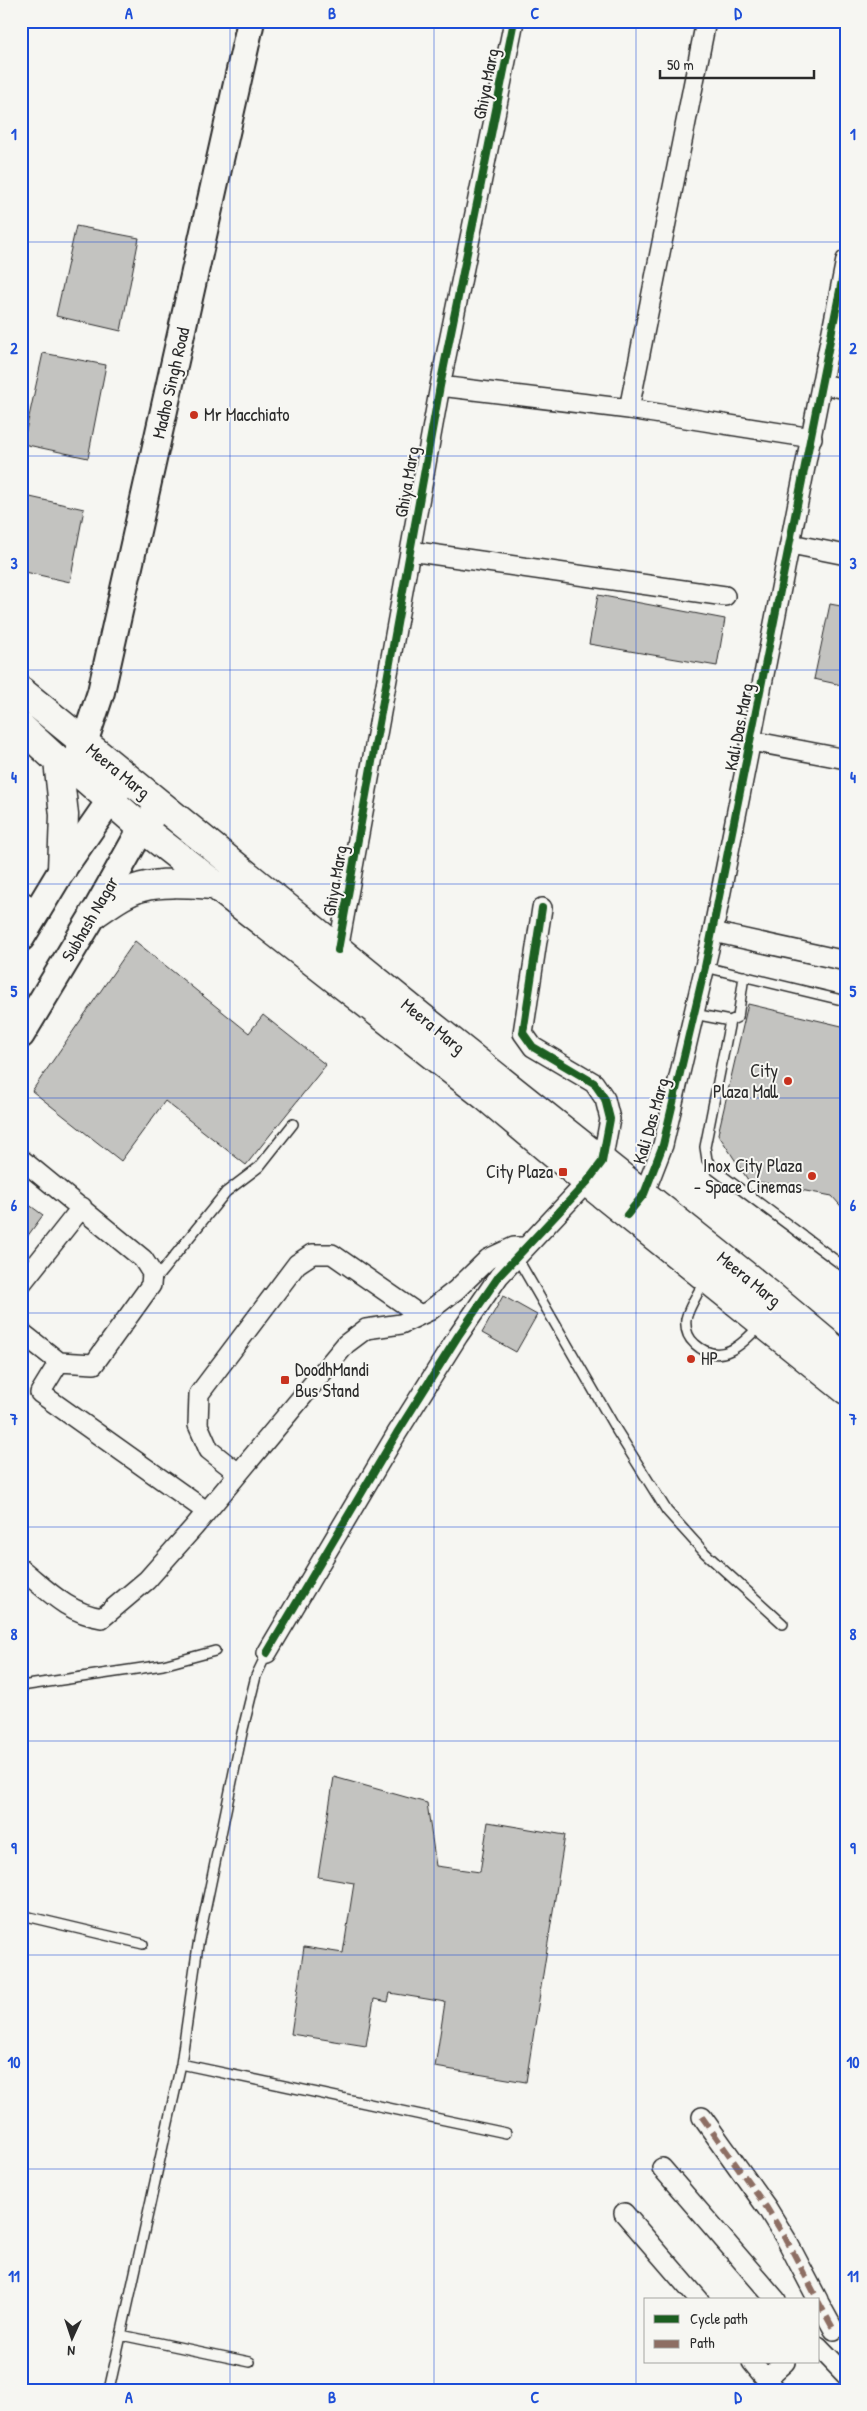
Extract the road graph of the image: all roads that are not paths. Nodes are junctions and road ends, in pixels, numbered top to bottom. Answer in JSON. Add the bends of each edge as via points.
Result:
{"nodes":[{"id":1,"x":251,"y":21,"type":"edge"},
{"id":2,"x":514,"y":21,"type":"edge"},
{"id":3,"x":706,"y":21,"type":"edge"},
{"id":4,"x":846,"y":260,"type":"edge"},
{"id":5,"x":822,"y":384,"type":"junction"},
{"id":6,"x":440,"y":386,"type":"junction"},
{"id":7,"x":846,"y":389,"type":"edge"},
{"id":8,"x":629,"y":409,"type":"junction"},
{"id":9,"x":812,"y":438,"type":"junction"},
{"id":10,"x":790,"y":544,"type":"junction"},
{"id":11,"x":410,"y":551,"type":"junction"},
{"id":12,"x":846,"y":555,"type":"edge"},
{"id":13,"x":725,"y":596,"type":"dead end"},
{"id":14,"x":21,"y":691,"type":"edge"},
{"id":15,"x":21,"y":727,"type":"edge"},
{"id":16,"x":751,"y":741,"type":"junction"},
{"id":17,"x":84,"y":743,"type":"junction"},
{"id":18,"x":846,"y":759,"type":"edge"},
{"id":19,"x":64,"y":765,"type":"junction"},
{"id":20,"x":126,"y":778,"type":"junction"},
{"id":21,"x":110,"y":801,"type":"junction"},
{"id":22,"x":161,"y":805,"type":"junction"},
{"id":23,"x":142,"y":828,"type":"junction"},
{"id":24,"x":62,"y":870,"type":"junction"},
{"id":25,"x":216,"y":885,"type":"junction"},
{"id":26,"x":29,"y":905,"type":"edge"},
{"id":27,"x":542,"y":908,"type":"dead end"},
{"id":28,"x":94,"y":914,"type":"junction"},
{"id":29,"x":713,"y":932,"type":"junction"},
{"id":30,"x":21,"y":938,"type":"edge"},
{"id":31,"x":338,"y":950,"type":"junction"},
{"id":32,"x":846,"y":961,"type":"edge"},
{"id":33,"x":705,"y":967,"type":"junction"},
{"id":34,"x":744,"y":976,"type":"junction"},
{"id":35,"x":846,"y":1001,"type":"edge"},
{"id":36,"x":694,"y":1014,"type":"junction"},
{"id":37,"x":730,"y":1021,"type":"junction"},
{"id":38,"x":21,"y":1035,"type":"edge"},
{"id":39,"x":293,"y":1124,"type":"dead end"},
{"id":40,"x":21,"y":1159,"type":"edge"},
{"id":41,"x":594,"y":1172,"type":"junction"},
{"id":42,"x":636,"y":1205,"type":"junction"},
{"id":43,"x":82,"y":1207,"type":"junction"},
{"id":44,"x":521,"y":1252,"type":"junction"},
{"id":45,"x":846,"y":1268,"type":"edge"},
{"id":46,"x":706,"y":1278,"type":"junction"},
{"id":47,"x":21,"y":1284,"type":"edge"},
{"id":48,"x":151,"y":1285,"type":"junction"},
{"id":49,"x":420,"y":1315,"type":"junction"},
{"id":50,"x":762,"y":1323,"type":"junction"},
{"id":51,"x":21,"y":1332,"type":"edge"},
{"id":52,"x":846,"y":1359,"type":"edge"},
{"id":53,"x":59,"y":1362,"type":"junction"},
{"id":54,"x":846,"y":1390,"type":"edge"},
{"id":55,"x":238,"y":1472,"type":"junction"},
{"id":56,"x":206,"y":1511,"type":"junction"},
{"id":57,"x":21,"y":1569,"type":"edge"},
{"id":58,"x":784,"y":1624,"type":"dead end"},
{"id":59,"x":215,"y":1651,"type":"dead end"},
{"id":60,"x":267,"y":1653,"type":"joint"},
{"id":61,"x":21,"y":1686,"type":"edge"},
{"id":62,"x":21,"y":1915,"type":"edge"},
{"id":63,"x":144,"y":1944,"type":"dead end"},
{"id":64,"x":182,"y":2064,"type":"junction"},
{"id":65,"x":702,"y":2117,"type":"dead end"},
{"id":66,"x":506,"y":2133,"type":"dead end"},
{"id":67,"x":662,"y":2168,"type":"dead end"},
{"id":68,"x":624,"y":2213,"type":"dead end"},
{"id":69,"x":697,"y":2298,"type":"edge"},
{"id":70,"x":774,"y":2298,"type":"edge"},
{"id":71,"x":817,"y":2298,"type":"edge"},
{"id":72,"x":820,"y":2303,"type":"edge"},
{"id":73,"x":840,"y":2330,"type":"edge"},
{"id":74,"x":121,"y":2335,"type":"junction"},
{"id":75,"x":820,"y":2344,"type":"edge"},
{"id":76,"x":820,"y":2347,"type":"edge"},
{"id":77,"x":250,"y":2362,"type":"dead end"},
{"id":78,"x":754,"y":2364,"type":"edge"},
{"id":79,"x":784,"y":2364,"type":"edge"},
{"id":80,"x":846,"y":2375,"type":"edge"},
{"id":81,"x":771,"y":2384,"type":"edge"},
{"id":82,"x":109,"y":2390,"type":"edge"}],
"edges":[{"from":1,"to":17,"type":"street","name":"Madho Singh Road","via":[[103,682]]},
{"from":2,"to":6,"type":"street","name":"Ghiya Marg"},
{"from":3,"to":8,"type":"street"},
{"from":4,"to":5,"type":"street","name":"Kali Das Marg"},
{"from":5,"to":7,"type":"street"},
{"from":5,"to":9,"type":"street","name":"Kali Das Marg"},
{"from":6,"to":8,"type":"street"},
{"from":6,"to":11,"type":"street","name":"Ghiya Marg"},
{"from":8,"to":9,"type":"street"},
{"from":9,"to":10,"type":"street","name":"Kali Das Marg"},
{"from":10,"to":12,"type":"street"},
{"from":10,"to":16,"type":"street","name":"Kali Das Marg"},
{"from":11,"to":13,"type":"street"},
{"from":11,"to":31,"type":"street","name":"Ghiya Marg"},
{"from":14,"to":17,"type":"main road","name":"Meera Marg"},
{"from":15,"to":19,"type":"main road","name":"Meera Marg"},
{"from":16,"to":18,"type":"street"},
{"from":16,"to":29,"type":"street","name":"Kali Das Marg"},
{"from":17,"to":19,"type":"street","name":"Madho Singh Road"},
{"from":17,"to":20,"type":"main road","name":"Meera Marg"},
{"from":19,"to":21,"type":"main road","name":"Meera Marg"},
{"from":19,"to":24,"type":"main road"},
{"from":20,"to":21,"type":"street"},
{"from":20,"to":22,"type":"main road","name":"Meera Marg"},
{"from":21,"to":23,"type":"main road","name":"Meera Marg"},
{"from":21,"to":24,"type":"street"},
{"from":22,"to":23,"type":"street","name":"Subhash Nagar"},
{"from":22,"to":31,"type":"main road","name":"Meera Marg"},
{"from":23,"to":25,"type":"main road","name":"Meera Marg"},
{"from":23,"to":28,"type":"street","name":"Subhash Nagar"},
{"from":24,"to":26,"type":"street"},
{"from":25,"to":28,"type":"main road","via":[[143,886]]},
{"from":25,"to":41,"type":"main road","name":"Meera Marg","via":[[486,1098]]},
{"from":26,"to":30,"type":"street"},
{"from":27,"to":41,"type":"street","via":[[524,1033],[532,1047],[594,1083],[605,1099],[610,1119]]},
{"from":28,"to":38,"type":"street","name":"Subhash Nagar"},
{"from":29,"to":32,"type":"street"},
{"from":29,"to":33,"type":"street","name":"Kali Das Marg"},
{"from":31,"to":41,"type":"main road","name":"Meera Marg"},
{"from":33,"to":34,"type":"lane"},
{"from":33,"to":36,"type":"street","name":"Kali Das Marg"},
{"from":34,"to":35,"type":"lane"},
{"from":34,"to":37,"type":"lane","via":[[738,1016]]},
{"from":36,"to":37,"type":"lane"},
{"from":36,"to":42,"type":"street","name":"Kali Das Marg","via":[[663,1145]]},
{"from":37,"to":45,"type":"lane","via":[[705,1147],[707,1160],[715,1170]]},
{"from":39,"to":48,"type":"lane","via":[[259,1167],[226,1192]]},
{"from":40,"to":43,"type":"street"},
{"from":41,"to":42,"type":"main road","name":"Meera Marg"},
{"from":41,"to":44,"type":"street"},
{"from":42,"to":46,"type":"main road","name":"Meera Marg"},
{"from":42,"to":52,"type":"main road","name":"Meera Marg","via":[[770,1295]]},
{"from":43,"to":47,"type":"street"},
{"from":43,"to":48,"type":"street","via":[[143,1259],[152,1273]]},
{"from":44,"to":49,"type":"street","via":[[514,1247],[488,1259],[456,1290]]},
{"from":44,"to":58,"type":"lane","via":[[617,1431],[667,1511],[705,1553]]},
{"from":44,"to":60,"type":"street","via":[[499,1276],[458,1336]]},
{"from":46,"to":50,"type":"main road","name":"Meera Marg"},
{"from":46,"to":50,"type":"lane","via":[[686,1320],[689,1337],[698,1347],[712,1354],[728,1352],[743,1344]]},
{"from":48,"to":53,"type":"street","via":[[94,1364]]},
{"from":49,"to":55,"type":"street","via":[[401,1324],[366,1329],[346,1344]]},
{"from":49,"to":55,"type":"street","via":[[332,1254],[312,1254],[297,1264],[198,1394],[198,1425],[209,1450]]},
{"from":50,"to":54,"type":"main road","name":"Meera Marg"},
{"from":51,"to":53,"type":"street"},
{"from":53,"to":56,"type":"street","via":[[40,1393]]},
{"from":55,"to":56,"type":"street"},
{"from":56,"to":57,"type":"street","via":[[147,1580],[102,1618],[84,1615],[65,1605]]},
{"from":59,"to":61,"type":"lane","via":[[163,1665]]},
{"from":60,"to":64,"type":"lane","via":[[256,1676],[198,1945]]},
{"from":62,"to":63,"type":"lane"},
{"from":64,"to":66,"type":"lane"},
{"from":64,"to":74,"type":"lane"},
{"from":65,"to":71,"type":"street","via":[[767,2208]]},
{"from":67,"to":70,"type":"street"},
{"from":68,"to":69,"type":"street"},
{"from":72,"to":73,"type":"street"},
{"from":73,"to":75,"type":"street"},
{"from":74,"to":77,"type":"lane"},
{"from":74,"to":82,"type":"lane"},
{"from":76,"to":80,"type":"street"},
{"from":78,"to":81,"type":"street"},
{"from":79,"to":81,"type":"street"}]}
